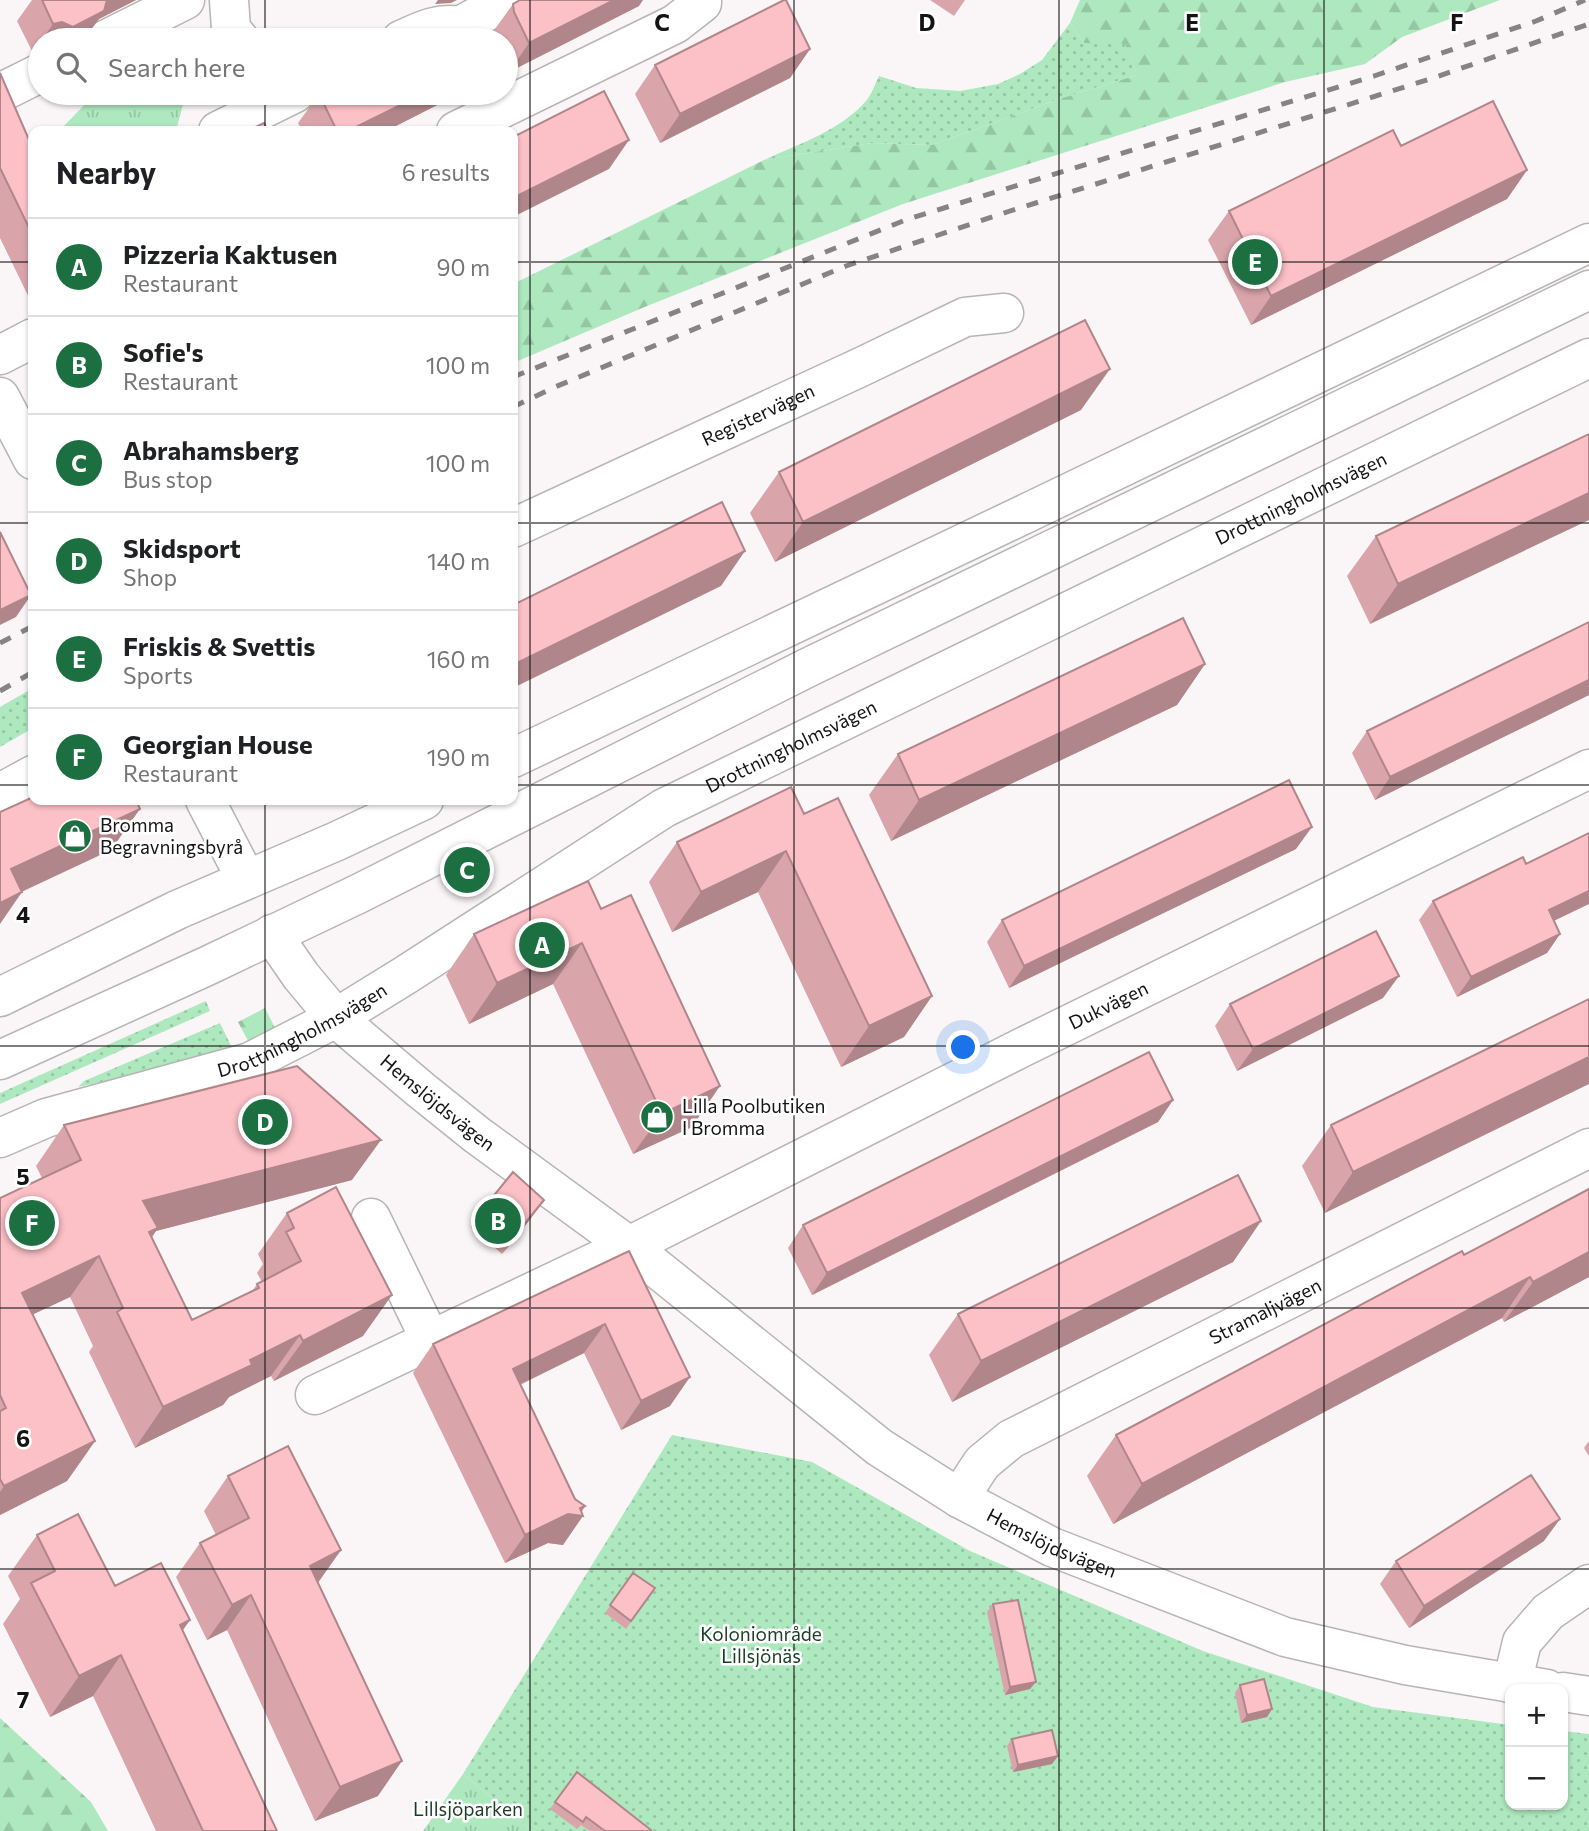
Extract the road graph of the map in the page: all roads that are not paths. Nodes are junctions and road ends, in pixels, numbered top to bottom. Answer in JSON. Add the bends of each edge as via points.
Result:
{"nodes":[{"id":1,"x":185,"y":0,"type":"edge"},
{"id":2,"x":229,"y":0,"type":"edge"},
{"id":3,"x":508,"y":0,"type":"edge"},
{"id":4,"x":702,"y":1,"type":"edge"},
{"id":5,"x":410,"y":24,"type":"edge"},
{"id":6,"x":129,"y":28,"type":"edge"},
{"id":7,"x":231,"y":28,"type":"edge"},
{"id":8,"x":454,"y":28,"type":"edge"},
{"id":9,"x":472,"y":28,"type":"edge"},
{"id":10,"x":28,"y":83,"type":"edge"},
{"id":11,"x":518,"y":93,"type":"edge"},
{"id":12,"x":4,"y":103,"type":"edge"},
{"id":13,"x":276,"y":105,"type":"edge"},
{"id":14,"x":497,"y":105,"type":"edge"},
{"id":15,"x":229,"y":126,"type":"edge"},
{"id":16,"x":464,"y":126,"type":"edge"},
{"id":17,"x":1589,"y":243,"type":"edge"},
{"id":18,"x":1589,"y":290,"type":"edge"},
{"id":19,"x":1004,"y":313,"type":"dead end"},
{"id":20,"x":28,"y":341,"type":"edge"},
{"id":21,"x":0,"y":355,"type":"edge"},
{"id":22,"x":1589,"y":358,"type":"edge"},
{"id":23,"x":0,"y":397,"type":"edge"},
{"id":24,"x":28,"y":450,"type":"edge"},
{"id":25,"x":518,"y":526,"type":"edge"},
{"id":26,"x":518,"y":756,"type":"edge"},
{"id":27,"x":1589,"y":769,"type":"edge"},
{"id":28,"x":28,"y":778,"type":"edge"},
{"id":29,"x":0,"y":793,"type":"edge"},
{"id":30,"x":208,"y":805,"type":"edge"},
{"id":31,"x":413,"y":805,"type":"edge"},
{"id":32,"x":246,"y":879,"type":"junction"},
{"id":33,"x":272,"y":934,"type":"junction"},
{"id":34,"x":0,"y":997,"type":"edge"},
{"id":35,"x":336,"y":1018,"type":"junction"},
{"id":36,"x":0,"y":1060,"type":"edge"},
{"id":37,"x":0,"y":1138,"type":"edge"},
{"id":38,"x":1589,"y":1149,"type":"edge"},
{"id":39,"x":371,"y":1218,"type":"dead end"},
{"id":40,"x":629,"y":1246,"type":"junction"},
{"id":41,"x":430,"y":1339,"type":"junction"},
{"id":42,"x":315,"y":1395,"type":"dead end"},
{"id":43,"x":958,"y":1498,"type":"junction"},
{"id":44,"x":1589,"y":1584,"type":"edge"},
{"id":45,"x":1517,"y":1684,"type":"edge"},
{"id":46,"x":1529,"y":1684,"type":"edge"},
{"id":47,"x":1568,"y":1693,"type":"edge"},
{"id":48,"x":1589,"y":1696,"type":"edge"}],
"edges":[{"from":1,"to":6,"type":"street"},
{"from":2,"to":7,"type":"street"},
{"from":3,"to":9,"type":"street"},
{"from":4,"to":11,"type":"street","via":[[675,24]]},
{"from":5,"to":8,"type":"street"},
{"from":10,"to":12,"type":"street"},
{"from":13,"to":15,"type":"street"},
{"from":14,"to":16,"type":"street"},
{"from":17,"to":26,"type":"street"},
{"from":18,"to":33,"type":"street","via":[[819,662]]},
{"from":19,"to":25,"type":"street","name":"Registervägen","via":[[965,317]]},
{"from":20,"to":21,"type":"street"},
{"from":22,"to":35,"type":"street","name":"Drottningholmsvägen","via":[[664,808]]},
{"from":23,"to":24,"type":"street"},
{"from":27,"to":40,"type":"street","name":"Dukvägen"},
{"from":28,"to":29,"type":"street"},
{"from":30,"to":32,"type":"street","name":"Hemslöjdsvägen"},
{"from":31,"to":32,"type":"street"},
{"from":32,"to":33,"type":"street","name":"Hemslöjdsvägen"},
{"from":32,"to":34,"type":"street"},
{"from":33,"to":35,"type":"street","name":"Hemslöjdsvägen"},
{"from":33,"to":36,"type":"street"},
{"from":35,"to":37,"type":"street","name":"Drottningholmsvägen","via":[[250,1062],[46,1118]]},
{"from":35,"to":40,"type":"street","name":"Hemslöjdsvägen","via":[[477,1135]]},
{"from":38,"to":43,"type":"street","name":"Stramaljvägen","via":[[1011,1439],[982,1463]]},
{"from":39,"to":41,"type":"street"},
{"from":40,"to":41,"type":"street"},
{"from":40,"to":43,"type":"street","name":"Hemslöjdsvägen","via":[[879,1447]]},
{"from":41,"to":42,"type":"street"},
{"from":43,"to":45,"type":"street","name":"Hemslöjdsvägen","via":[[1052,1547],[1285,1637],[1405,1665]]},
{"from":44,"to":46,"type":"street","via":[[1548,1612],[1522,1642]]},
{"from":47,"to":48,"type":"street"}]}
